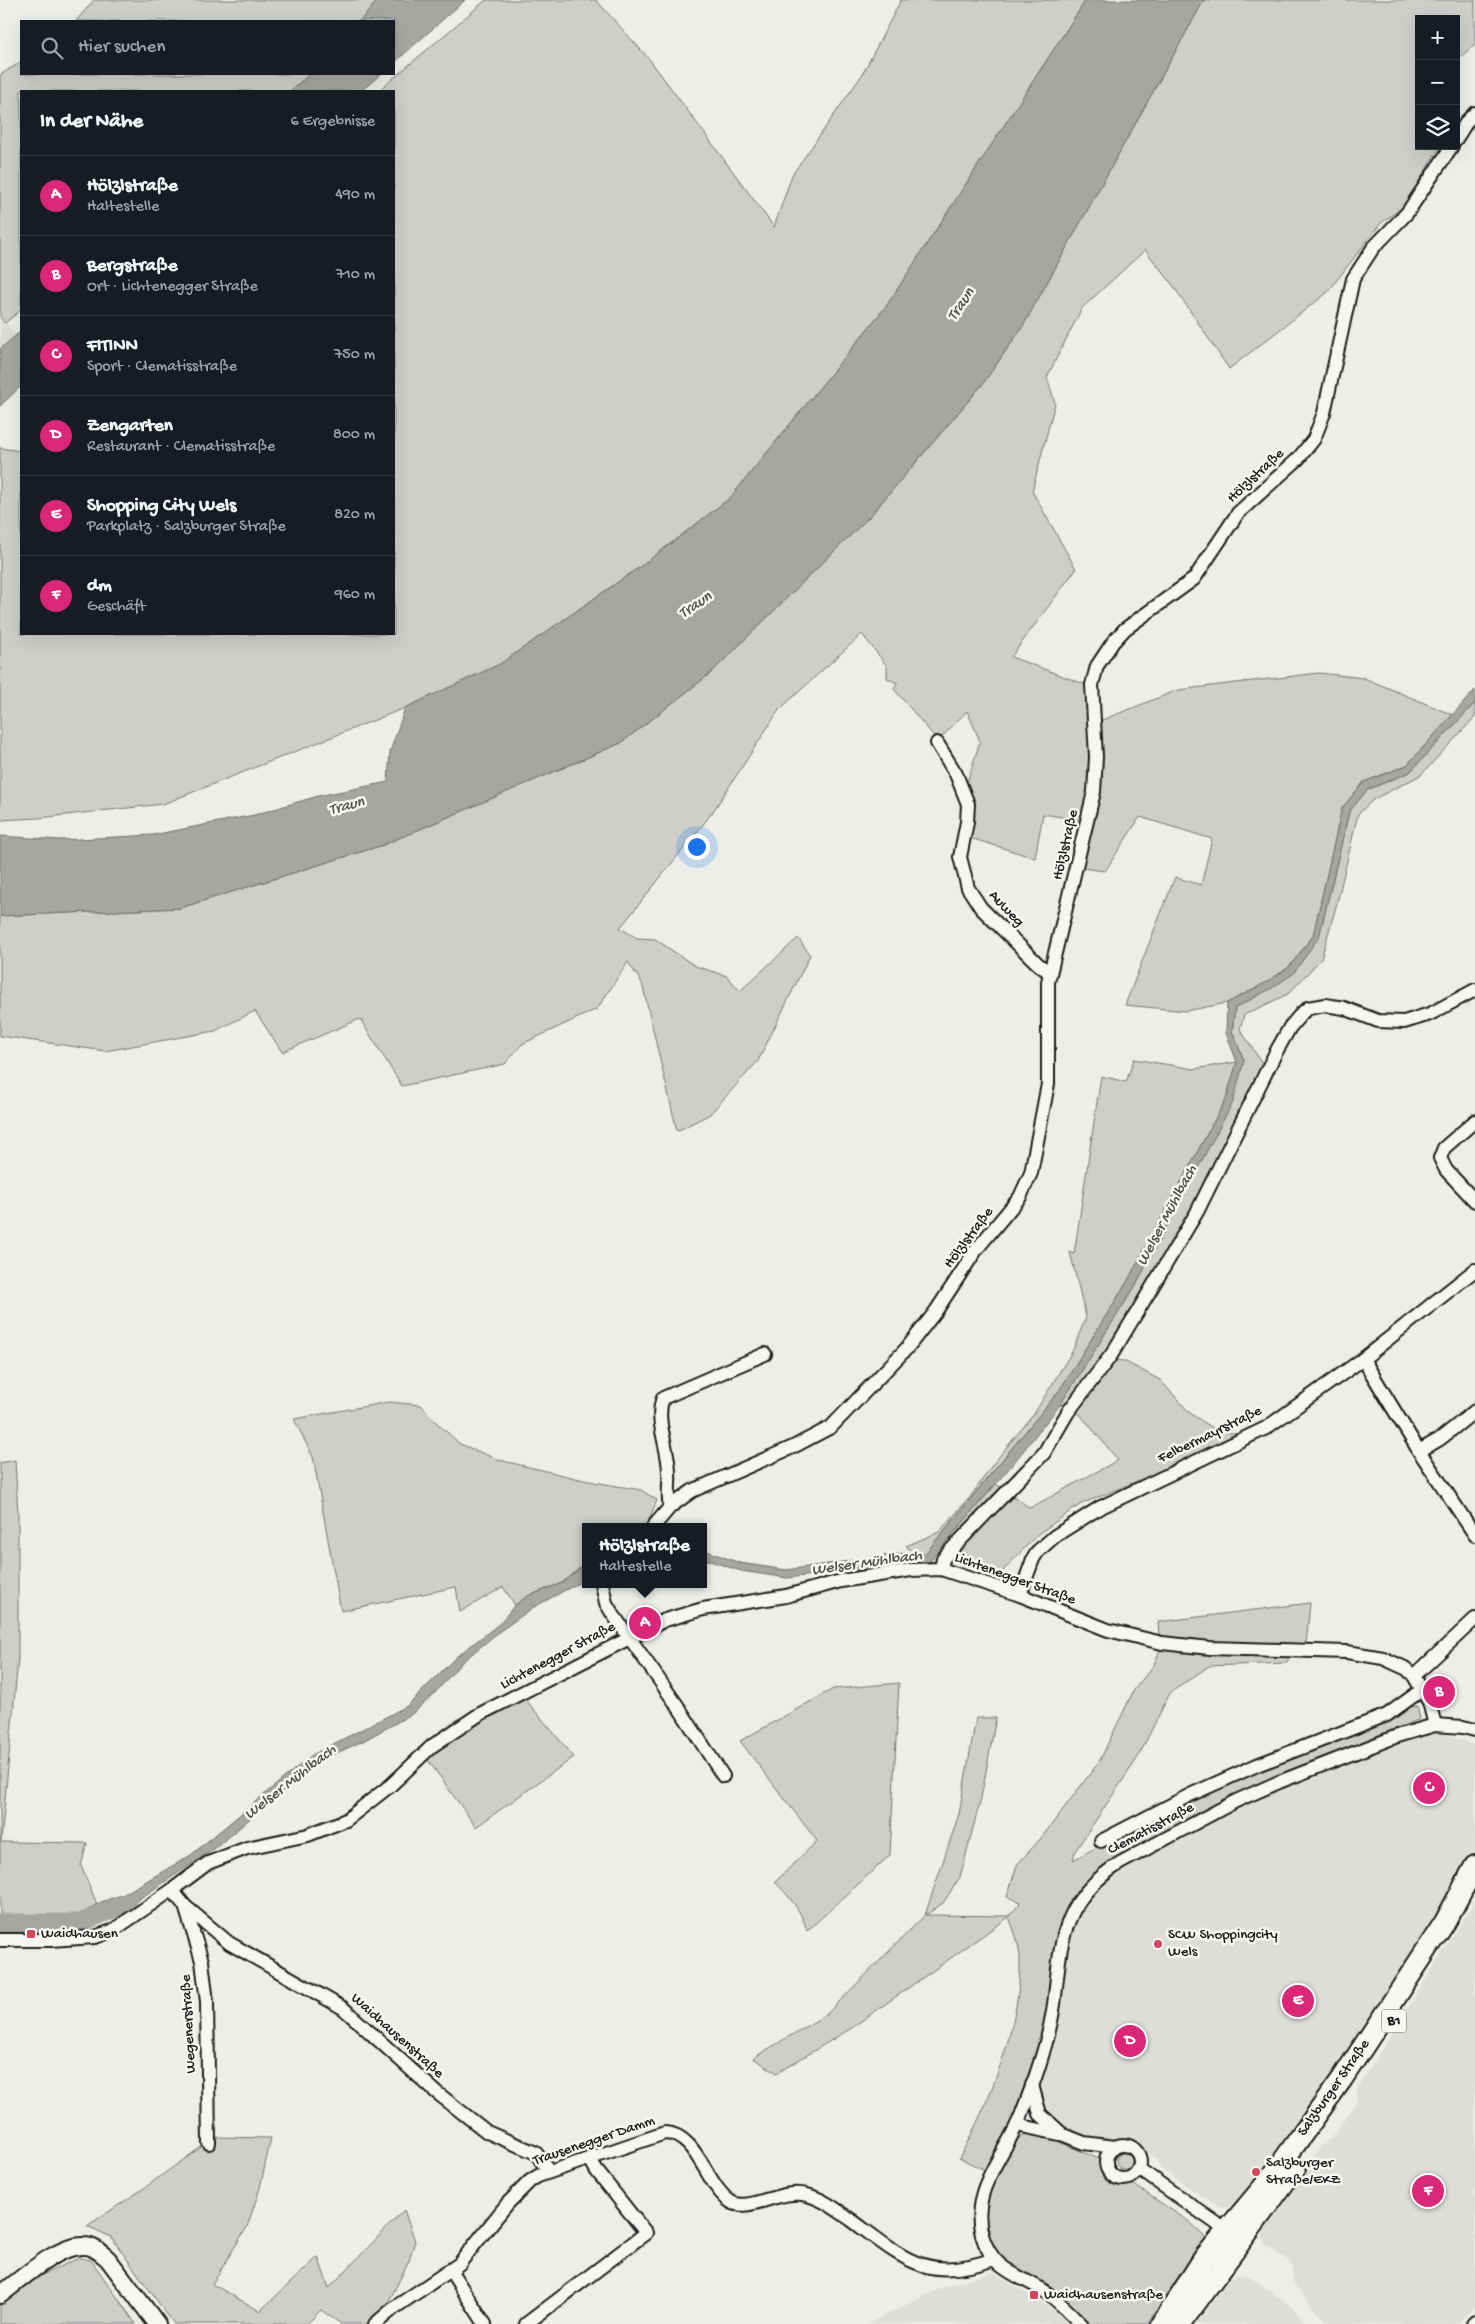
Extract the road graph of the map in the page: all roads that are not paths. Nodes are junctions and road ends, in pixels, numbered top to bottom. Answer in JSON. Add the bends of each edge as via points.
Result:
{"nodes":[{"id":1,"x":1475,"y":113,"type":"edge"},
{"id":2,"x":1460,"y":134,"type":"edge"},
{"id":3,"x":1449,"y":150,"type":"edge"},
{"id":4,"x":937,"y":742,"type":"dead end"},
{"id":5,"x":1050,"y":973,"type":"junction"},
{"id":6,"x":1475,"y":990,"type":"edge"},
{"id":7,"x":1475,"y":1120,"type":"edge"},
{"id":8,"x":1475,"y":1201,"type":"edge"},
{"id":9,"x":1475,"y":1270,"type":"edge"},
{"id":10,"x":765,"y":1354,"type":"dead end"},
{"id":11,"x":1363,"y":1359,"type":"junction"},
{"id":12,"x":1475,"y":1411,"type":"edge"},
{"id":13,"x":1419,"y":1451,"type":"junction"},
{"id":14,"x":670,"y":1507,"type":"junction"},
{"id":15,"x":656,"y":1523,"type":"edge"},
{"id":16,"x":1475,"y":1535,"type":"edge"},
{"id":17,"x":941,"y":1569,"type":"junction"},
{"id":18,"x":603,"y":1588,"type":"edge"},
{"id":19,"x":1020,"y":1595,"type":"junction"},
{"id":20,"x":1475,"y":1619,"type":"edge"},
{"id":21,"x":628,"y":1637,"type":"junction"},
{"id":22,"x":1414,"y":1676,"type":"junction"},
{"id":23,"x":1423,"y":1689,"type":"junction"},
{"id":24,"x":1435,"y":1725,"type":"junction"},
{"id":25,"x":1475,"y":1730,"type":"edge"},
{"id":26,"x":724,"y":1776,"type":"dead end"},
{"id":27,"x":1101,"y":1841,"type":"dead end"},
{"id":28,"x":1475,"y":1866,"type":"edge"},
{"id":29,"x":1475,"y":1889,"type":"edge"},
{"id":30,"x":172,"y":1890,"type":"junction"},
{"id":31,"x":185,"y":1906,"type":"junction"},
{"id":32,"x":0,"y":1940,"type":"edge"},
{"id":33,"x":1032,"y":2085,"type":"junction"},
{"id":34,"x":1040,"y":2114,"type":"junction"},
{"id":35,"x":1020,"y":2120,"type":"junction"},
{"id":36,"x":1064,"y":2135,"type":"junction"},
{"id":37,"x":209,"y":2143,"type":"dead end"},
{"id":38,"x":1084,"y":2144,"type":"junction"},
{"id":39,"x":1115,"y":2147,"type":"junction"},
{"id":40,"x":590,"y":2159,"type":"junction"},
{"id":41,"x":1106,"y":2162,"type":"junction"},
{"id":42,"x":1138,"y":2169,"type":"junction"},
{"id":43,"x":549,"y":2172,"type":"junction"},
{"id":44,"x":1232,"y":2236,"type":"junction"},
{"id":45,"x":994,"y":2259,"type":"junction"},
{"id":46,"x":450,"y":2270,"type":"junction"},
{"id":47,"x":0,"y":2295,"type":"edge"},
{"id":48,"x":157,"y":2324,"type":"edge"},
{"id":49,"x":375,"y":2324,"type":"edge"},
{"id":50,"x":485,"y":2324,"type":"edge"},
{"id":51,"x":526,"y":2324,"type":"edge"},
{"id":52,"x":1081,"y":2324,"type":"edge"},
{"id":53,"x":1162,"y":2324,"type":"edge"},
{"id":54,"x":1180,"y":2324,"type":"edge"}],
"edges":[{"from":1,"to":2,"type":"street"},
{"from":3,"to":5,"type":"street","name":"Hölzlstraße","via":[[1407,213],[1373,248],[1352,279],[1324,414],[1314,439],[1298,460],[1238,513],[1194,580],[1126,629],[1097,666],[1092,685],[1096,757],[1094,792]]},
{"from":4,"to":5,"type":"street","name":"Auweg","via":[[959,780],[968,804],[960,858],[968,888],[981,908]]},
{"from":5,"to":14,"type":"street","name":"Hölzlstraße","via":[[1047,999],[1048,1084],[1031,1173],[1014,1206],[976,1250],[912,1343],[831,1427],[692,1491]]},
{"from":6,"to":17,"type":"street","via":[[1430,1014],[1404,1022],[1378,1021],[1344,1008],[1325,1005],[1316,1005],[1302,1013],[1276,1052],[1193,1219],[1112,1354],[1074,1404],[1044,1453],[948,1553]]},
{"from":7,"to":8,"type":"street","via":[[1444,1148],[1440,1158],[1446,1170]]},
{"from":9,"to":11,"type":"street","name":"Felbermayrstraße"},
{"from":10,"to":14,"type":"street","via":[[664,1398],[660,1415],[669,1470],[667,1498]]},
{"from":11,"to":13,"type":"street"},
{"from":11,"to":19,"type":"street","name":"Felbermayrstraße","via":[[1266,1428],[1113,1501],[1055,1536],[1033,1559]]},
{"from":12,"to":13,"type":"street"},
{"from":13,"to":16,"type":"street"},
{"from":14,"to":15,"type":"street","name":"Hölzlstraße"},
{"from":17,"to":19,"type":"street","name":"Lichtenegger Straße"},
{"from":17,"to":21,"type":"street","name":"Lichtenegger Straße","via":[[911,1570],[841,1581],[786,1596],[703,1609],[665,1620]]},
{"from":18,"to":21,"type":"street","via":[[606,1602]]},
{"from":19,"to":22,"type":"street","name":"Lichtenegger Straße","via":[[1108,1630],[1162,1643],[1210,1648],[1347,1652],[1383,1658],[1407,1669]]},
{"from":20,"to":22,"type":"street"},
{"from":21,"to":26,"type":"street"},
{"from":21,"to":30,"type":"street","name":"Lichtenegger Straße","via":[[480,1714],[432,1746],[391,1785],[346,1820],[308,1834],[247,1848],[208,1863]]},
{"from":22,"to":23,"type":"street","name":"Lichtenegger Straße"},
{"from":23,"to":24,"type":"street","name":"Lichtenegger Straße"},
{"from":23,"to":27,"type":"street","via":[[1387,1715],[1257,1765]]},
{"from":24,"to":25,"type":"street"},
{"from":24,"to":33,"type":"street","name":"Clematisstraße","via":[[1400,1735],[1279,1782],[1106,1872],[1081,1898],[1064,1933],[1053,2012]]},
{"from":28,"to":44,"type":"main road","name":"Salzburger Straße","number":"B1","via":[[1419,1963]]},
{"from":29,"to":44,"type":"main road","name":"Salzburger Straße","number":"B1","via":[[1445,1941],[1308,2150]]},
{"from":30,"to":31,"type":"street","name":"Waidhausenstraße"},
{"from":30,"to":32,"type":"street","name":"Lichtenegger Straße","via":[[112,1931],[95,1937]]},
{"from":31,"to":37,"type":"street","name":"Wegenerstraße","via":[[202,1961]]},
{"from":31,"to":43,"type":"street","name":"Waidhausenstraße","via":[[229,1943],[343,2008],[436,2092],[487,2132],[536,2153]]},
{"from":33,"to":34,"type":"street"},
{"from":33,"to":35,"type":"street","name":"Clematisstraße"},
{"from":34,"to":35,"type":"street"},
{"from":34,"to":36,"type":"street"},
{"from":35,"to":36,"type":"street"},
{"from":35,"to":45,"type":"street","name":"Clematisstraße","via":[[981,2195],[979,2223]]},
{"from":36,"to":38,"type":"street"},
{"from":38,"to":39,"type":"street"},
{"from":38,"to":41,"type":"street"},
{"from":39,"to":41,"type":"street"},
{"from":39,"to":42,"type":"street","via":[[1130,2146],[1135,2150],[1140,2162]]},
{"from":40,"to":43,"type":"street","name":"Trausenegger Damm"},
{"from":40,"to":45,"type":"street","name":"Trausenegger Damm","via":[[665,2132],[671,2133],[689,2146],[721,2193],[733,2203],[751,2204],[788,2193],[808,2195],[833,2207],[900,2255],[920,2265],[956,2269]]},
{"from":40,"to":51,"type":"street","via":[[646,2233]]},
{"from":41,"to":42,"type":"street","via":[[1109,2170],[1119,2178],[1134,2175]]},
{"from":42,"to":44,"type":"street"},
{"from":43,"to":46,"type":"street","name":"Trausenegger Damm","via":[[530,2181],[459,2264]]},
{"from":44,"to":53,"type":"main road","name":"Salzburger Straße","number":"B1","via":[[1190,2278]]},
{"from":44,"to":54,"type":"main road","name":"Salzburger Straße","number":"B1"},
{"from":45,"to":52,"type":"street","via":[[1006,2271],[1042,2290]]},
{"from":46,"to":49,"type":"street","name":"Trausenegger Damm"},
{"from":46,"to":50,"type":"street"},
{"from":47,"to":48,"type":"street","via":[[56,2254],[70,2247],[86,2246],[98,2250],[108,2259]]}]}
